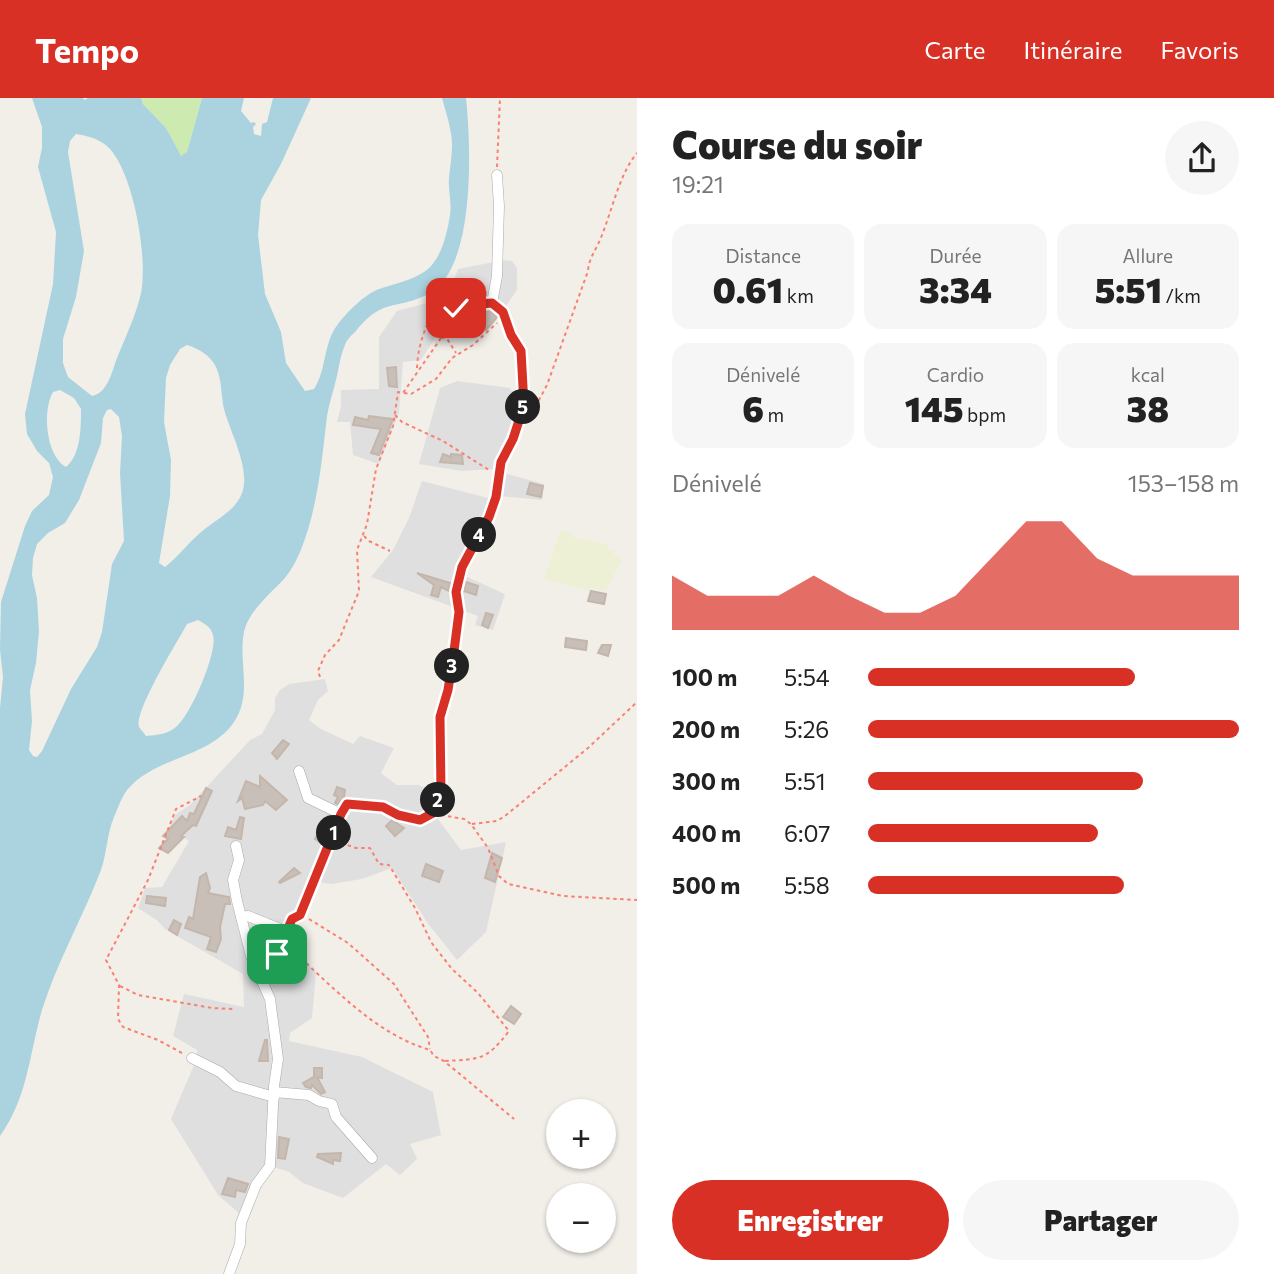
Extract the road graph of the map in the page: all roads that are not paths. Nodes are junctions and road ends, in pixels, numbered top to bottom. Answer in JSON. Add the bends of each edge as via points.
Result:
{"nodes":[{"id":1,"x":497,"y":175,"type":"road end"},
{"id":2,"x":299,"y":771,"type":"dead end"},
{"id":3,"x":341,"y":814,"type":"junction"},
{"id":4,"x":236,"y":846,"type":"dead end"},
{"id":5,"x":241,"y":917,"type":"junction"},
{"id":6,"x":284,"y":936,"type":"junction"},
{"id":7,"x":259,"y":979,"type":"junction"},
{"id":8,"x":192,"y":1058,"type":"road end"},
{"id":9,"x":274,"y":1094,"type":"junction"},
{"id":10,"x":372,"y":1158,"type":"dead end"},
{"id":11,"x":229,"y":1274,"type":"edge"}],
"edges":[{"from":1,"to":3,"type":"street","via":[[497,276],[492,303],[504,316],[521,351],[524,405],[501,462],[489,517],[462,567],[456,592],[459,612],[440,717],[441,792],[433,813],[420,820],[383,807],[347,804]]},
{"from":2,"to":3,"type":"street","via":[[307,798]]},
{"from":3,"to":6,"type":"street","via":[[300,915],[292,919]]},
{"from":4,"to":5,"type":"street","via":[[239,860],[233,880]]},
{"from":5,"to":6,"type":"street","via":[[248,916]]},
{"from":5,"to":7,"type":"street"},
{"from":6,"to":7,"type":"street","via":[[268,971]]},
{"from":7,"to":9,"type":"street","via":[[270,999],[273,1019],[278,1059]]},
{"from":8,"to":9,"type":"street","via":[[236,1086]]},
{"from":9,"to":10,"type":"street","via":[[309,1095],[332,1104],[336,1117]]},
{"from":9,"to":11,"type":"street","via":[[271,1166],[256,1185],[241,1223],[240,1244]]}]}
